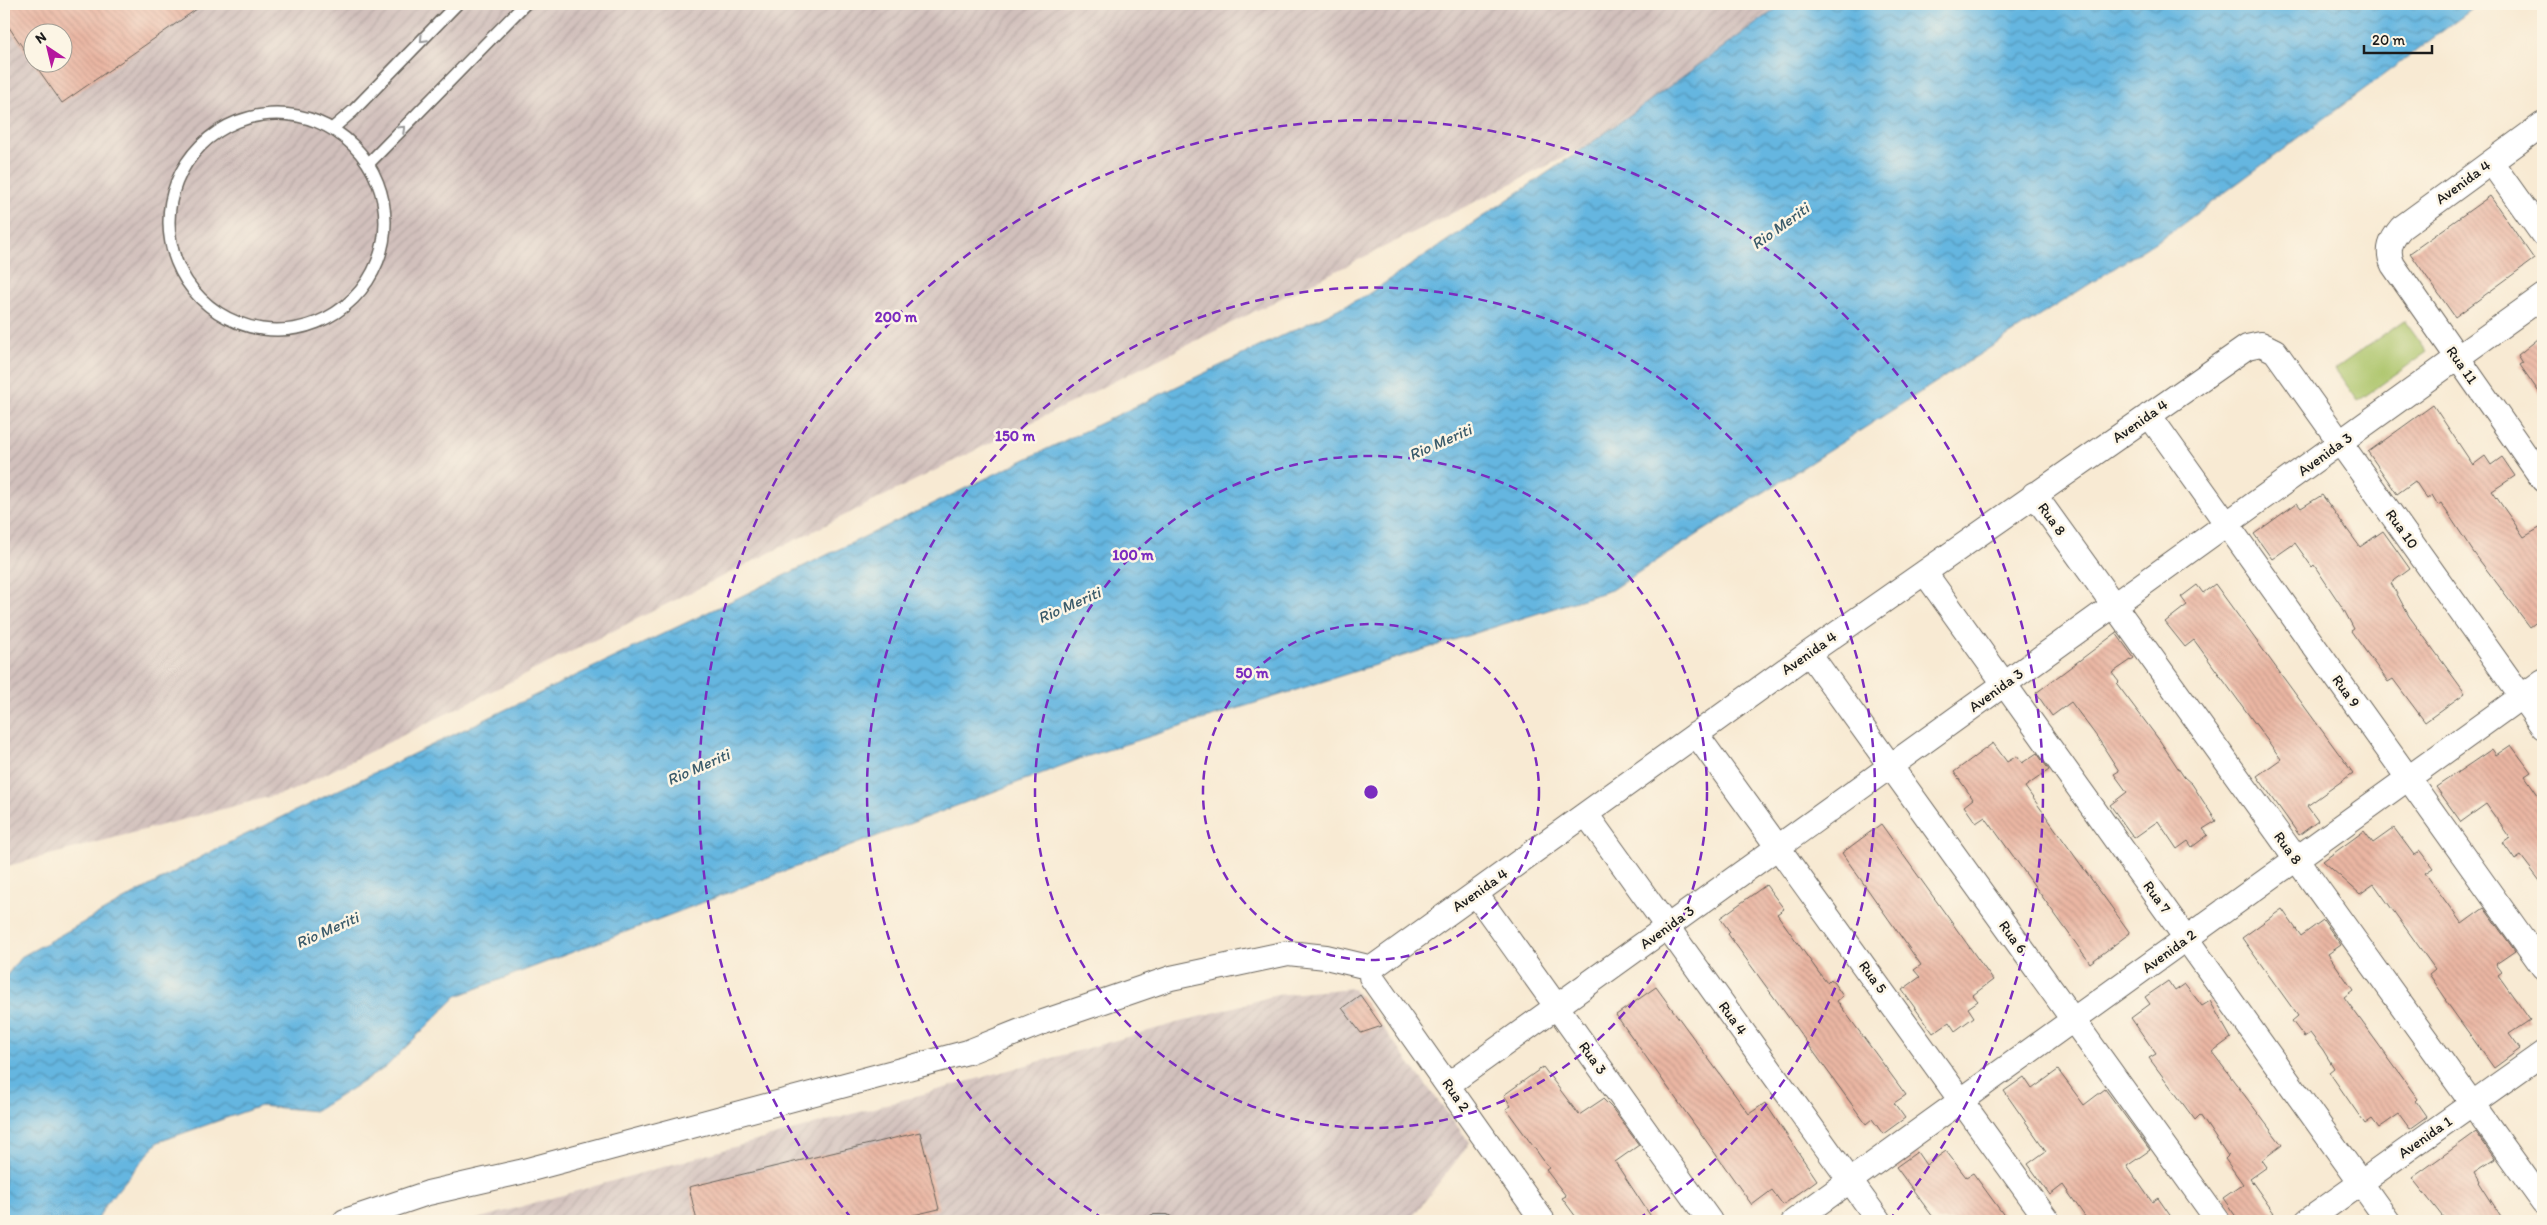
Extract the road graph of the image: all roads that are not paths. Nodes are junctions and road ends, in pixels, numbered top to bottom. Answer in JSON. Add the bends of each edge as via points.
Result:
{"nodes":[{"id":1,"x":457,"y":4,"type":"edge"},
{"id":2,"x":525,"y":4,"type":"edge"},
{"id":3,"x":2543,"y":124,"type":"edge"},
{"id":4,"x":333,"y":128,"type":"junction"},
{"id":5,"x":2491,"y":162,"type":"junction"},
{"id":6,"x":368,"y":164,"type":"junction"},
{"id":7,"x":2543,"y":235,"type":"edge"},
{"id":8,"x":2390,"y":247,"type":"joint"},
{"id":9,"x":2543,"y":296,"type":"edge"},
{"id":10,"x":2253,"y":344,"type":"joint"},
{"id":11,"x":2457,"y":358,"type":"junction"},
{"id":12,"x":2149,"y":415,"type":"junction"},
{"id":13,"x":2340,"y":443,"type":"junction"},
{"id":14,"x":2543,"y":480,"type":"edge"},
{"id":15,"x":2034,"y":494,"type":"junction"},
{"id":16,"x":2227,"y":524,"type":"junction"},
{"id":17,"x":1925,"y":572,"type":"junction"},
{"id":18,"x":2114,"y":605,"type":"junction"},
{"id":19,"x":1809,"y":653,"type":"junction"},
{"id":20,"x":2543,"y":681,"type":"edge"},
{"id":21,"x":2004,"y":684,"type":"junction"},
{"id":22,"x":2522,"y":697,"type":"junction"},
{"id":23,"x":2543,"y":727,"type":"edge"},
{"id":24,"x":1696,"y":734,"type":"junction"},
{"id":25,"x":1891,"y":766,"type":"junction"},
{"id":26,"x":2409,"y":778,"type":"junction"},
{"id":27,"x":1586,"y":814,"type":"junction"},
{"id":28,"x":1778,"y":847,"type":"junction"},
{"id":29,"x":2296,"y":859,"type":"junction"},
{"id":30,"x":1476,"y":894,"type":"junction"},
{"id":31,"x":1667,"y":926,"type":"junction"},
{"id":32,"x":2186,"y":938,"type":"junction"},
{"id":33,"x":2543,"y":967,"type":"edge"},
{"id":34,"x":1371,"y":969,"type":"junction"},
{"id":35,"x":1556,"y":1006,"type":"junction"},
{"id":36,"x":2073,"y":1020,"type":"junction"},
{"id":37,"x":2543,"y":1053,"type":"edge"},
{"id":38,"x":1449,"y":1084,"type":"junction"},
{"id":39,"x":1961,"y":1100,"type":"junction"},
{"id":40,"x":2472,"y":1103,"type":"junction"},
{"id":41,"x":1850,"y":1181,"type":"junction"},
{"id":42,"x":2361,"y":1183,"type":"junction"},
{"id":43,"x":2543,"y":1202,"type":"edge"},
{"id":44,"x":345,"y":1221,"type":"edge"},
{"id":45,"x":1154,"y":1221,"type":"edge"},
{"id":46,"x":1166,"y":1221,"type":"edge"},
{"id":47,"x":1543,"y":1221,"type":"edge"},
{"id":48,"x":1710,"y":1221,"type":"edge"},
{"id":49,"x":1794,"y":1221,"type":"edge"},
{"id":50,"x":1879,"y":1221,"type":"edge"},
{"id":51,"x":2048,"y":1221,"type":"edge"},
{"id":52,"x":2218,"y":1221,"type":"edge"},
{"id":53,"x":2307,"y":1221,"type":"edge"},
{"id":54,"x":2388,"y":1221,"type":"edge"}],
"edges":[{"from":1,"to":4,"type":"lane","one_way":true},
{"from":6,"to":2,"type":"lane","one_way":true},
{"from":3,"to":5,"type":"street","name":"Avenida 4"},
{"from":4,"to":6,"type":"lane","via":[[360,150]]},
{"from":4,"to":6,"type":"lane","via":[[301,116],[266,114],[232,123],[204,142],[182,169],[170,202],[168,236],[178,269],[198,298],[228,320],[264,330],[301,328],[336,314],[363,288],[380,256],[386,218],[378,182]]},
{"from":5,"to":7,"type":"street"},
{"from":5,"to":8,"type":"street","name":"Avenida 4","via":[[2401,228]]},
{"from":8,"to":11,"type":"street","name":"Rua 11","via":[[2393,265]]},
{"from":9,"to":11,"type":"street","name":"Avenida 3"},
{"from":10,"to":12,"type":"street","name":"Avenida 4"},
{"from":10,"to":13,"type":"street","name":"Rua 10","via":[[2275,351]]},
{"from":11,"to":13,"type":"street","name":"Avenida 3"},
{"from":11,"to":14,"type":"street","name":"Rua 11"},
{"from":12,"to":15,"type":"street","name":"Avenida 4"},
{"from":12,"to":16,"type":"street","name":"Rua 9"},
{"from":13,"to":16,"type":"street","name":"Avenida 3"},
{"from":13,"to":22,"type":"street","name":"Rua 10"},
{"from":15,"to":17,"type":"street","name":"Avenida 4"},
{"from":15,"to":18,"type":"street","name":"Rua 8"},
{"from":16,"to":18,"type":"street","name":"Avenida 3"},
{"from":16,"to":26,"type":"street","name":"Rua 9"},
{"from":17,"to":19,"type":"street","name":"Avenida 4"},
{"from":17,"to":21,"type":"street","name":"Rua 7"},
{"from":18,"to":21,"type":"street","name":"Avenida 3"},
{"from":18,"to":29,"type":"street","name":"Rua 8"},
{"from":19,"to":24,"type":"street","name":"Avenida 4"},
{"from":19,"to":25,"type":"street","name":"Rua 6"},
{"from":20,"to":22,"type":"street","name":"Avenida 2"},
{"from":21,"to":25,"type":"street","name":"Avenida 3"},
{"from":21,"to":32,"type":"street","name":"Rua 7"},
{"from":22,"to":23,"type":"street","name":"Rua 10"},
{"from":22,"to":26,"type":"street","name":"Avenida 2"},
{"from":24,"to":27,"type":"street","name":"Avenida 4"},
{"from":24,"to":28,"type":"street","name":"Rua 5"},
{"from":25,"to":28,"type":"street","name":"Avenida 3"},
{"from":25,"to":36,"type":"street","name":"Rua 6"},
{"from":26,"to":29,"type":"street","name":"Avenida 2"},
{"from":26,"to":33,"type":"street","name":"Rua 9"},
{"from":27,"to":30,"type":"street","name":"Avenida 4"},
{"from":27,"to":31,"type":"street","name":"Rua 4"},
{"from":28,"to":31,"type":"street","name":"Avenida 3"},
{"from":28,"to":39,"type":"street","name":"Rua 5"},
{"from":29,"to":32,"type":"street","name":"Avenida 2"},
{"from":29,"to":40,"type":"street","name":"Rua 8"},
{"from":30,"to":34,"type":"street","name":"Avenida 4"},
{"from":30,"to":35,"type":"street","name":"Rua 3"},
{"from":31,"to":35,"type":"street","name":"Avenida 3"},
{"from":31,"to":41,"type":"street","name":"Rua 4"},
{"from":32,"to":36,"type":"street","name":"Avenida 2"},
{"from":32,"to":42,"type":"street","name":"Rua 7"},
{"from":34,"to":38,"type":"street","name":"Rua 2","via":[[1372,977]]},
{"from":34,"to":44,"type":"street","via":[[1326,956],[1288,953],[1171,978],[1042,1022],[968,1052],[520,1172],[428,1193]]},
{"from":35,"to":38,"type":"street","name":"Avenida 3"},
{"from":35,"to":48,"type":"street","name":"Rua 3"},
{"from":36,"to":39,"type":"street","name":"Avenida 2"},
{"from":36,"to":52,"type":"street","name":"Rua 6"},
{"from":37,"to":40,"type":"street","name":"Avenida 1"},
{"from":38,"to":47,"type":"street","name":"Rua 2"},
{"from":39,"to":41,"type":"street","name":"Avenida 2"},
{"from":39,"to":51,"type":"street","name":"Rua 5"},
{"from":40,"to":42,"type":"street","name":"Avenida 1"},
{"from":40,"to":43,"type":"street","name":"Rua 8"},
{"from":41,"to":49,"type":"street","name":"Avenida 2"},
{"from":41,"to":50,"type":"street","name":"Rua 4"},
{"from":42,"to":53,"type":"street","name":"Avenida 1"},
{"from":42,"to":54,"type":"street","name":"Rua 7"},
{"from":45,"to":46,"type":"lane"}]}
